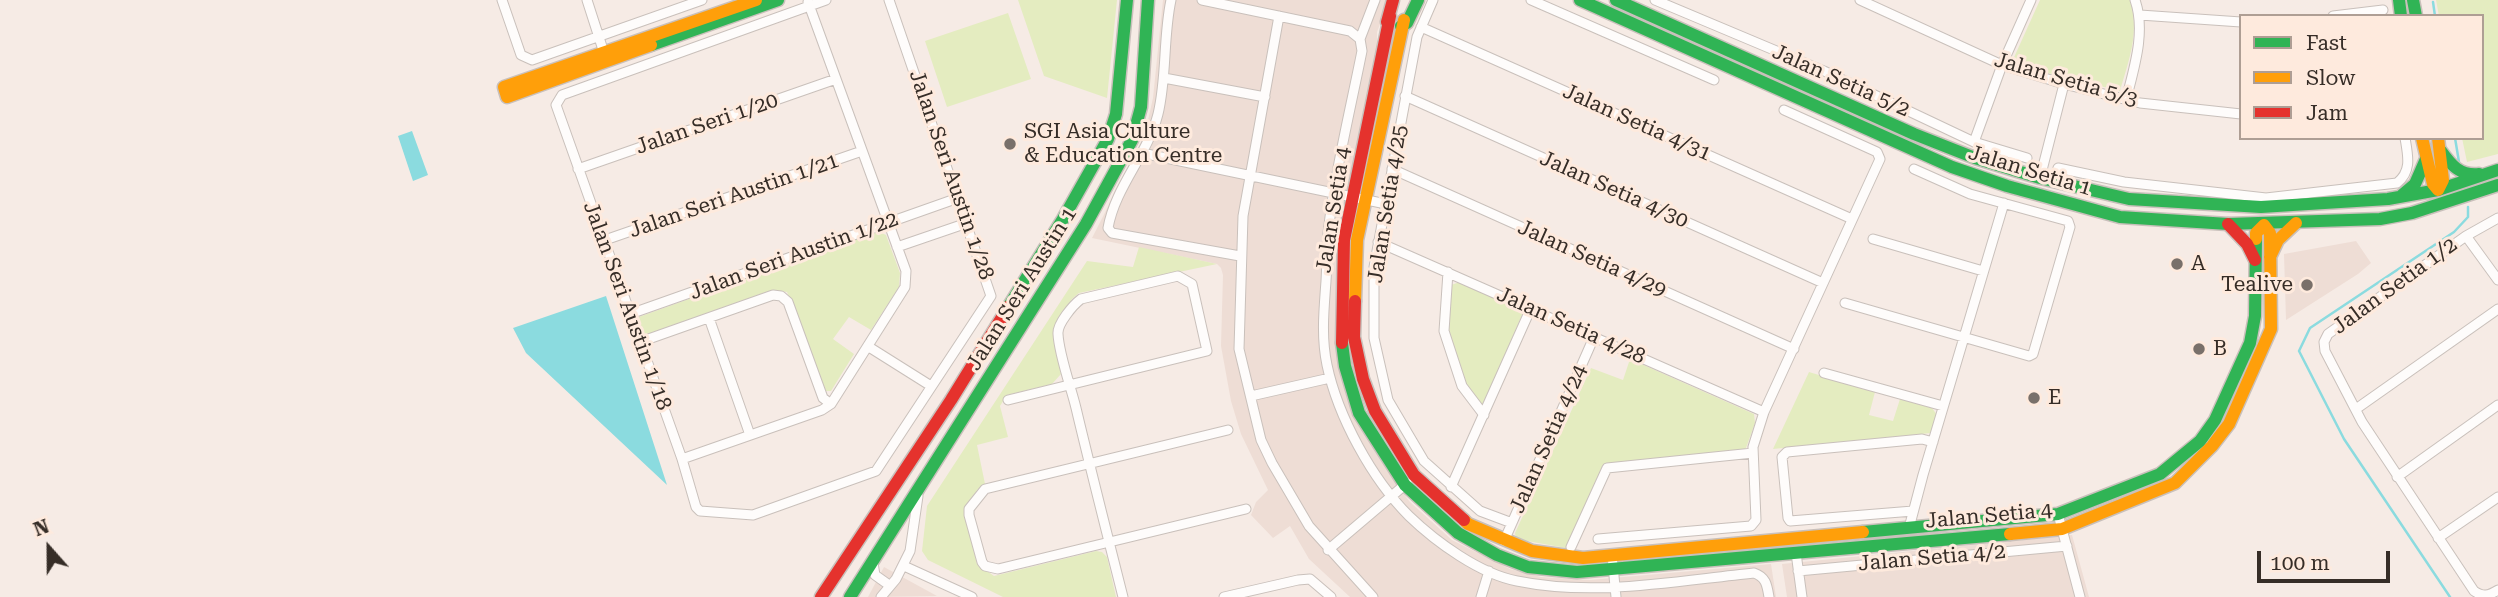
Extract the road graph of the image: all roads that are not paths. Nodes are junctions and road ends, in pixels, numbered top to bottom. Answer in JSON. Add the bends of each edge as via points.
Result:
{"nodes":[{"id":1,"x":502,"y":0,"type":"edge"},
{"id":2,"x":587,"y":0,"type":"edge"},
{"id":3,"x":702,"y":0,"type":"edge"},
{"id":4,"x":756,"y":0,"type":"edge"},
{"id":5,"x":778,"y":0,"type":"edge"},
{"id":6,"x":889,"y":0,"type":"edge"},
{"id":7,"x":1127,"y":0,"type":"edge"},
{"id":8,"x":1158,"y":0,"type":"edge"},
{"id":9,"x":1171,"y":0,"type":"edge"},
{"id":10,"x":1202,"y":0,"type":"edge"},
{"id":11,"x":1375,"y":0,"type":"edge"},
{"id":12,"x":1395,"y":0,"type":"edge"},
{"id":13,"x":1413,"y":0,"type":"edge"},
{"id":14,"x":1418,"y":0,"type":"edge"},
{"id":15,"x":1433,"y":0,"type":"edge"},
{"id":16,"x":1531,"y":0,"type":"edge"},
{"id":17,"x":1580,"y":0,"type":"edge"},
{"id":18,"x":1616,"y":0,"type":"edge"},
{"id":19,"x":1655,"y":0,"type":"edge"},
{"id":20,"x":1860,"y":0,"type":"edge"},
{"id":21,"x":2031,"y":0,"type":"edge"},
{"id":22,"x":2135,"y":0,"type":"edge"},
{"id":23,"x":816,"y":2,"type":"edge"},
{"id":24,"x":1147,"y":5,"type":"edge"},
{"id":25,"x":2383,"y":9,"type":"edge"},
{"id":26,"x":2347,"y":14,"type":"edge"},
{"id":27,"x":2140,"y":15,"type":"junction"},
{"id":28,"x":1279,"y":16,"type":"junction"},
{"id":29,"x":2239,"y":22,"type":"edge"},
{"id":30,"x":1401,"y":26,"type":"junction"},
{"id":31,"x":1421,"y":27,"type":"junction"},
{"id":32,"x":599,"y":37,"type":"junction"},
{"id":33,"x":1360,"y":39,"type":"junction"},
{"id":34,"x":606,"y":57,"type":"junction"},
{"id":35,"x":2002,"y":65,"type":"junction"},
{"id":36,"x":1164,"y":78,"type":"junction"},
{"id":37,"x":836,"y":79,"type":"junction"},
{"id":38,"x":1714,"y":80,"type":"dead end"},
{"id":39,"x":2064,"y":83,"type":"junction"},
{"id":40,"x":1405,"y":96,"type":"junction"},
{"id":41,"x":1265,"y":97,"type":"junction"},
{"id":42,"x":2126,"y":100,"type":"junction"},
{"id":43,"x":1784,"y":110,"type":"dead end"},
{"id":44,"x":2239,"y":114,"type":"edge"},
{"id":45,"x":2405,"y":140,"type":"edge"},
{"id":46,"x":2422,"y":140,"type":"edge"},
{"id":47,"x":1974,"y":142,"type":"junction"},
{"id":48,"x":2440,"y":145,"type":"edge"},
{"id":49,"x":862,"y":151,"type":"junction"},
{"id":50,"x":1142,"y":153,"type":"junction"},
{"id":51,"x":2027,"y":158,"type":"dead end"},
{"id":52,"x":2426,"y":159,"type":"junction"},
{"id":53,"x":2058,"y":168,"type":"dead end"},
{"id":54,"x":578,"y":169,"type":"junction"},
{"id":55,"x":1392,"y":169,"type":"junction"},
{"id":56,"x":1913,"y":169,"type":"dead end"},
{"id":57,"x":2493,"y":171,"type":"edge"},
{"id":58,"x":1251,"y":176,"type":"junction"},
{"id":59,"x":2040,"y":178,"type":"junction"},
{"id":60,"x":2498,"y":184,"type":"edge"},
{"id":61,"x":2007,"y":186,"type":"junction"},
{"id":62,"x":2438,"y":190,"type":"junction"},
{"id":63,"x":1334,"y":193,"type":"junction"},
{"id":64,"x":958,"y":198,"type":"junction"},
{"id":65,"x":1359,"y":198,"type":"junction"},
{"id":66,"x":2397,"y":198,"type":"junction"},
{"id":67,"x":2179,"y":202,"type":"junction"},
{"id":68,"x":2337,"y":202,"type":"junction"},
{"id":69,"x":2004,"y":203,"type":"junction"},
{"id":70,"x":2068,"y":203,"type":"junction"},
{"id":71,"x":1385,"y":204,"type":"junction"},
{"id":72,"x":2498,"y":218,"type":"edge"},
{"id":73,"x":1852,"y":219,"type":"junction"},
{"id":74,"x":2379,"y":219,"type":"junction"},
{"id":75,"x":888,"y":222,"type":"junction"},
{"id":76,"x":967,"y":223,"type":"junction"},
{"id":77,"x":2296,"y":223,"type":"junction"},
{"id":78,"x":2228,"y":224,"type":"junction"},
{"id":79,"x":2264,"y":225,"type":"junction"},
{"id":80,"x":2466,"y":236,"type":"junction"},
{"id":81,"x":1873,"y":239,"type":"dead end"},
{"id":82,"x":605,"y":240,"type":"junction"},
{"id":83,"x":1378,"y":242,"type":"junction"},
{"id":84,"x":897,"y":247,"type":"junction"},
{"id":85,"x":1240,"y":256,"type":"junction"},
{"id":86,"x":2270,"y":257,"type":"junction"},
{"id":87,"x":2255,"y":260,"type":"junction"},
{"id":88,"x":1983,"y":271,"type":"junction"},
{"id":89,"x":1448,"y":272,"type":"junction"},
{"id":90,"x":2498,"y":280,"type":"edge"},
{"id":91,"x":1824,"y":283,"type":"junction"},
{"id":92,"x":1845,"y":303,"type":"dead end"},
{"id":93,"x":1531,"y":308,"type":"junction"},
{"id":94,"x":2498,"y":309,"type":"edge"},
{"id":95,"x":630,"y":314,"type":"junction"},
{"id":96,"x":709,"y":318,"type":"junction"},
{"id":97,"x":1594,"y":337,"type":"junction"},
{"id":98,"x":1965,"y":337,"type":"junction"},
{"id":99,"x":640,"y":342,"type":"junction"},
{"id":100,"x":869,"y":347,"type":"junction"},
{"id":101,"x":1794,"y":349,"type":"junction"},
{"id":102,"x":1824,"y":373,"type":"dead end"},
{"id":103,"x":1330,"y":378,"type":"junction"},
{"id":104,"x":1070,"y":385,"type":"junction"},
{"id":105,"x":931,"y":386,"type":"junction"},
{"id":106,"x":1251,"y":396,"type":"junction"},
{"id":107,"x":1008,"y":400,"type":"dead end"},
{"id":108,"x":831,"y":404,"type":"junction"},
{"id":109,"x":2498,"y":405,"type":"edge"},
{"id":110,"x":1943,"y":407,"type":"junction"},
{"id":111,"x":2356,"y":409,"type":"junction"},
{"id":112,"x":1764,"y":412,"type":"junction"},
{"id":113,"x":1484,"y":415,"type":"junction"},
{"id":114,"x":1227,"y":430,"type":"dead end"},
{"id":115,"x":750,"y":435,"type":"junction"},
{"id":116,"x":1933,"y":442,"type":"junction"},
{"id":117,"x":1753,"y":453,"type":"junction"},
{"id":118,"x":682,"y":459,"type":"junction"},
{"id":119,"x":1090,"y":463,"type":"junction"},
{"id":120,"x":2397,"y":477,"type":"junction"},
{"id":121,"x":1410,"y":480,"type":"junction"},
{"id":122,"x":920,"y":487,"type":"junction"},
{"id":123,"x":1451,"y":487,"type":"junction"},
{"id":124,"x":1390,"y":497,"type":"junction"},
{"id":125,"x":2498,"y":497,"type":"edge"},
{"id":126,"x":1246,"y":509,"type":"dead end"},
{"id":127,"x":700,"y":511,"type":"joint"},
{"id":128,"x":1913,"y":511,"type":"junction"},
{"id":129,"x":2058,"y":514,"type":"junction"},
{"id":130,"x":1511,"y":523,"type":"junction"},
{"id":131,"x":1909,"y":528,"type":"junction"},
{"id":132,"x":2062,"y":528,"type":"junction"},
{"id":133,"x":2438,"y":538,"type":"junction"},
{"id":134,"x":1598,"y":539,"type":"dead end"},
{"id":135,"x":1504,"y":541,"type":"junction"},
{"id":136,"x":1110,"y":543,"type":"junction"},
{"id":137,"x":2067,"y":546,"type":"junction"},
{"id":138,"x":1571,"y":547,"type":"dead end"},
{"id":139,"x":1328,"y":550,"type":"junction"},
{"id":140,"x":1796,"y":553,"type":"junction"},
{"id":141,"x":1612,"y":555,"type":"junction"},
{"id":142,"x":873,"y":558,"type":"junction"},
{"id":143,"x":842,"y":563,"type":"junction"},
{"id":144,"x":904,"y":566,"type":"junction"},
{"id":145,"x":1614,"y":569,"type":"junction"},
{"id":146,"x":1489,"y":571,"type":"junction"},
{"id":147,"x":1798,"y":571,"type":"junction"},
{"id":148,"x":863,"y":574,"type":"junction"},
{"id":149,"x":889,"y":585,"type":"junction"},
{"id":150,"x":2498,"y":590,"type":"edge"},
{"id":151,"x":1616,"y":592,"type":"edge"},
{"id":152,"x":821,"y":597,"type":"edge"},
{"id":153,"x":850,"y":597,"type":"edge"},
{"id":154,"x":881,"y":597,"type":"edge"},
{"id":155,"x":972,"y":597,"type":"edge"},
{"id":156,"x":1123,"y":597,"type":"edge"},
{"id":157,"x":1224,"y":597,"type":"edge"},
{"id":158,"x":1331,"y":597,"type":"edge"},
{"id":159,"x":1373,"y":597,"type":"edge"},
{"id":160,"x":1480,"y":597,"type":"edge"},
{"id":161,"x":1769,"y":597,"type":"edge"},
{"id":162,"x":1801,"y":597,"type":"edge"},
{"id":163,"x":2081,"y":597,"type":"edge"}],
"edges":[{"from":1,"to":32,"type":"street","via":[[521,55],[527,60]]},
{"from":2,"to":32,"type":"street"},
{"from":3,"to":32,"type":"street"},
{"from":4,"to":34,"type":"main road"},
{"from":5,"to":34,"type":"main road"},
{"from":6,"to":64,"type":"street","name":"Jalan Seri Austin 1/28"},
{"from":7,"to":143,"type":"main road","name":"Jalan Seri Austin 1","via":[[1116,114],[1108,139],[951,400]]},
{"from":8,"to":24,"type":"street"},
{"from":9,"to":36,"type":"street"},
{"from":10,"to":28,"type":"street"},
{"from":11,"to":33,"type":"street"},
{"from":12,"to":65,"type":"main road","name":"Jalan Setia 4","via":[[1387,22]]},
{"from":13,"to":30,"type":"main road","name":"Jalan Setia 4"},
{"from":14,"to":30,"type":"main road"},
{"from":15,"to":31,"type":"street","name":"Jalan Setia 4/25"},
{"from":16,"to":38,"type":"street"},
{"from":17,"to":61,"type":"main road","name":"Jalan Setia 1","via":[[1952,167]]},
{"from":18,"to":59,"type":"main road","name":"Jalan Setia 1","via":[[1914,134]]},
{"from":19,"to":47,"type":"street","name":"Jalan Setia 5/2","via":[[1824,71]]},
{"from":20,"to":35,"type":"street","name":"Jalan Setia 5/3"},
{"from":21,"to":35,"type":"street"},
{"from":22,"to":27,"type":"street"},
{"from":23,"to":37,"type":"street"},
{"from":23,"to":54,"type":"street","name":"Jalan Seri Austin 1/18","via":[[562,95],[556,106]]},
{"from":24,"to":122,"type":"main road","name":"Jalan Seri Austin 1","via":[[1141,107],[1132,140],[1086,224]]},
{"from":25,"to":26,"type":"street"},
{"from":27,"to":29,"type":"street"},
{"from":27,"to":42,"type":"street"},
{"from":28,"to":33,"type":"street","via":[[1350,32]]},
{"from":28,"to":41,"type":"street"},
{"from":30,"to":65,"type":"main road","name":"Jalan Setia 4"},
{"from":31,"to":40,"type":"street","name":"Jalan Setia 4/25"},
{"from":31,"to":73,"type":"street","name":"Jalan Setia 4/31"},
{"from":32,"to":34,"type":"street"},
{"from":33,"to":63,"type":"street","via":[[1362,51]]},
{"from":34,"to":34,"type":"main road","via":[[508,97],[504,87]]},
{"from":35,"to":39,"type":"street","name":"Jalan Setia 5/3"},
{"from":35,"to":47,"type":"street"},
{"from":36,"to":41,"type":"street"},
{"from":36,"to":50,"type":"street","via":[[1158,115]]},
{"from":37,"to":49,"type":"street"},
{"from":37,"to":54,"type":"street","name":"Jalan Seri 1/20"},
{"from":39,"to":42,"type":"street","name":"Jalan Setia 5/3"},
{"from":39,"to":59,"type":"street"},
{"from":40,"to":55,"type":"street","name":"Jalan Setia 4/25"},
{"from":40,"to":91,"type":"street","name":"Jalan Setia 4/30"},
{"from":41,"to":58,"type":"street"},
{"from":42,"to":44,"type":"street","name":"Jalan Setia 5/3"},
{"from":43,"to":73,"type":"street","via":[[1879,155]]},
{"from":45,"to":53,"type":"street","via":[[2408,166],[2397,183],[2266,198],[2124,182]]},
{"from":46,"to":52,"type":"main road"},
{"from":47,"to":51,"type":"street","name":"Jalan Setia 5/2"},
{"from":48,"to":57,"type":"main road","via":[[2452,167],[2462,173]]},
{"from":48,"to":62,"type":"main road","via":[[2443,180]]},
{"from":49,"to":75,"type":"street"},
{"from":49,"to":82,"type":"street","name":"Jalan Seri Austin 1/21"},
{"from":50,"to":58,"type":"street"},
{"from":50,"to":85,"type":"street","via":[[1108,228],[1112,233]]},
{"from":52,"to":62,"type":"main road"},
{"from":52,"to":66,"type":"main road","via":[[2412,189]]},
{"from":54,"to":82,"type":"street","name":"Jalan Seri Austin 1/18"},
{"from":55,"to":71,"type":"street","name":"Jalan Setia 4/25"},
{"from":55,"to":101,"type":"street","name":"Jalan Setia 4/29"},
{"from":56,"to":69,"type":"street"},
{"from":57,"to":62,"type":"main road","name":"Jalan Setia 1"},
{"from":58,"to":63,"type":"street"},
{"from":58,"to":85,"type":"street"},
{"from":59,"to":61,"type":"main road","via":[[2023,187]]},
{"from":59,"to":67,"type":"main road","name":"Jalan Setia 1","via":[[2129,200]]},
{"from":59,"to":70,"type":"main road","via":[[2046,194]]},
{"from":60,"to":62,"type":"main road","via":[[2456,195]]},
{"from":60,"to":74,"type":"main road","name":"Jalan Setia 1","via":[[2412,213]]},
{"from":61,"to":70,"type":"main road","name":"Jalan Setia 1"},
{"from":62,"to":66,"type":"main road","name":"Jalan Setia 1"},
{"from":62,"to":74,"type":"main road","via":[[2427,203]]},
{"from":63,"to":65,"type":"street"},
{"from":63,"to":103,"type":"street","via":[[1323,342]]},
{"from":64,"to":75,"type":"street","name":"Jalan Seri Austin 1/22"},
{"from":64,"to":76,"type":"street","name":"Jalan Seri Austin 1/28"},
{"from":65,"to":71,"type":"street"},
{"from":65,"to":121,"type":"main road","name":"Jalan Setia 4","via":[[1354,337],[1375,411]]},
{"from":66,"to":68,"type":"main road","name":"Jalan Setia 1"},
{"from":67,"to":68,"type":"main road","name":"Jalan Setia 1","via":[[2260,208]]},
{"from":67,"to":79,"type":"main road"},
{"from":68,"to":79,"type":"main road","via":[[2274,217]]},
{"from":69,"to":88,"type":"street"},
{"from":69,"to":98,"type":"street","via":[[2070,224],[2033,354]]},
{"from":70,"to":78,"type":"main road","name":"Jalan Setia 1","via":[[2120,217]]},
{"from":71,"to":83,"type":"street","name":"Jalan Setia 4/25"},
{"from":72,"to":80,"type":"street","name":"Jalan Setia 1/2"},
{"from":73,"to":91,"type":"street"},
{"from":74,"to":77,"type":"main road","name":"Jalan Setia 1"},
{"from":75,"to":84,"type":"street"},
{"from":75,"to":95,"type":"street","name":"Jalan Seri Austin 1/22"},
{"from":76,"to":84,"type":"street"},
{"from":76,"to":105,"type":"street","name":"Jalan Seri Austin 1/28","via":[[991,296]]},
{"from":77,"to":79,"type":"main road","name":"Jalan Setia 1"},
{"from":77,"to":86,"type":"main road","via":[[2278,240]]},
{"from":78,"to":79,"type":"main road","name":"Jalan Setia 1"},
{"from":78,"to":87,"type":"main road"},
{"from":79,"to":86,"type":"main road","name":"Jalan Setia 4","via":[[2270,233]]},
{"from":79,"to":87,"type":"main road","name":"Jalan Setia 4","via":[[2256,233]]},
{"from":80,"to":90,"type":"street"},
{"from":80,"to":111,"type":"street","name":"Jalan Setia 1/2","via":[[2328,334],[2325,351]]},
{"from":81,"to":88,"type":"street"},
{"from":82,"to":95,"type":"street","name":"Jalan Seri Austin 1/18"},
{"from":83,"to":89,"type":"street","name":"Jalan Setia 4/28"},
{"from":83,"to":123,"type":"street","name":"Jalan Setia 4/25","via":[[1374,338],[1388,400],[1424,461]]},
{"from":84,"to":100,"type":"street","via":[[906,271],[905,288]]},
{"from":85,"to":106,"type":"street","via":[[1239,349]]},
{"from":86,"to":132,"type":"main road","name":"Jalan Setia 4","via":[[2271,329],[2229,424],[2175,483]]},
{"from":87,"to":129,"type":"main road","name":"Jalan Setia 4","via":[[2250,343],[2215,420],[2200,441],[2160,474]]},
{"from":88,"to":98,"type":"street"},
{"from":89,"to":93,"type":"street","name":"Jalan Setia 4/28"},
{"from":89,"to":113,"type":"street","via":[[1444,331],[1462,386]]},
{"from":91,"to":101,"type":"street"},
{"from":92,"to":98,"type":"street"},
{"from":93,"to":97,"type":"street","name":"Jalan Setia 4/28"},
{"from":93,"to":113,"type":"street"},
{"from":94,"to":111,"type":"street"},
{"from":95,"to":99,"type":"street","name":"Jalan Seri Austin 1/18"},
{"from":96,"to":99,"type":"street"},
{"from":96,"to":108,"type":"street","via":[[781,296],[788,302],[823,398]]},
{"from":96,"to":115,"type":"street"},
{"from":97,"to":112,"type":"street","name":"Jalan Setia 4/28"},
{"from":97,"to":130,"type":"street","name":"Jalan Setia 4/24"},
{"from":98,"to":110,"type":"street"},
{"from":99,"to":118,"type":"street","name":"Jalan Seri Austin 1/18"},
{"from":100,"to":105,"type":"street"},
{"from":100,"to":108,"type":"street"},
{"from":101,"to":112,"type":"street"},
{"from":102,"to":110,"type":"street"},
{"from":103,"to":106,"type":"street"},
{"from":103,"to":124,"type":"street","via":[[1342,417]]},
{"from":104,"to":104,"type":"street","via":[[1207,351],[1192,284],[1178,276],[1076,303],[1058,333]]},
{"from":104,"to":107,"type":"street"},
{"from":104,"to":119,"type":"street"},
{"from":105,"to":127,"type":"street","name":"Jalan Seri Austin 1/28","via":[[876,471],[752,515]]},
{"from":106,"to":139,"type":"street","via":[[1261,440],[1272,463]]},
{"from":108,"to":115,"type":"street"},
{"from":109,"to":120,"type":"street"},
{"from":110,"to":116,"type":"street"},
{"from":111,"to":120,"type":"street","name":"Jalan Setia 1/2"},
{"from":112,"to":117,"type":"street"},
{"from":113,"to":123,"type":"street"},
{"from":114,"to":119,"type":"street"},
{"from":115,"to":118,"type":"street"},
{"from":116,"to":128,"type":"street"},
{"from":116,"to":128,"type":"street","via":[[1922,439],[1787,452],[1783,457],[1790,521]]},
{"from":117,"to":134,"type":"street","via":[[1756,520],[1751,526]]},
{"from":117,"to":138,"type":"street","via":[[1610,467]]},
{"from":118,"to":127,"type":"street","name":"Jalan Seri Austin 1/18"},
{"from":119,"to":136,"type":"street"},
{"from":119,"to":136,"type":"street","via":[[985,489],[969,515],[982,562],[992,569]]},
{"from":120,"to":133,"type":"street","name":"Jalan Setia 1/2"},
{"from":121,"to":124,"type":"street"},
{"from":121,"to":135,"type":"main road","name":"Jalan Setia 4","via":[[1468,524]]},
{"from":121,"to":145,"type":"main road","name":"Jalan Setia 4","via":[[1458,534],[1497,555],[1549,570]]},
{"from":122,"to":142,"type":"main road","name":"Jalan Seri Austin 1"},
{"from":122,"to":144,"type":"street"},
{"from":123,"to":130,"type":"street","name":"Jalan Setia 4/25","via":[[1480,511]]},
{"from":124,"to":139,"type":"street"},
{"from":124,"to":146,"type":"street","via":[[1451,551]]},
{"from":125,"to":133,"type":"street"},
{"from":126,"to":136,"type":"street"},
{"from":128,"to":131,"type":"street"},
{"from":129,"to":131,"type":"main road","name":"Jalan Setia 4"},
{"from":129,"to":132,"type":"street"},
{"from":130,"to":135,"type":"street","name":"Jalan Setia 4/24"},
{"from":131,"to":141,"type":"main road","name":"Jalan Setia 4"},
{"from":132,"to":137,"type":"street"},
{"from":132,"to":140,"type":"main road","name":"Jalan Setia 4"},
{"from":133,"to":150,"type":"street","name":"Jalan Setia 1/2","via":[[2474,591],[2487,597]]},
{"from":135,"to":141,"type":"main road","name":"Jalan Setia 4","via":[[1556,555]]},
{"from":136,"to":156,"type":"street"},
{"from":137,"to":147,"type":"street","name":"Jalan Setia 4/2"},
{"from":137,"to":163,"type":"street"},
{"from":139,"to":159,"type":"street"},
{"from":140,"to":145,"type":"main road","name":"Jalan Setia 4"},
{"from":140,"to":147,"type":"street"},
{"from":141,"to":145,"type":"street"},
{"from":142,"to":148,"type":"main road","name":"Jalan Seri Austin 1"},
{"from":142,"to":149,"type":"street","via":[[876,575]]},
{"from":143,"to":148,"type":"main road"},
{"from":143,"to":152,"type":"main road","name":"Jalan Seri Austin 1"},
{"from":144,"to":149,"type":"street"},
{"from":144,"to":155,"type":"street"},
{"from":145,"to":151,"type":"street"},
{"from":146,"to":151,"type":"street","via":[[1515,581]]},
{"from":146,"to":160,"type":"street"},
{"from":147,"to":162,"type":"street"},
{"from":148,"to":153,"type":"main road","name":"Jalan Seri Austin 1"},
{"from":149,"to":154,"type":"street"},
{"from":151,"to":161,"type":"street","via":[[1754,573],[1766,581]]},
{"from":157,"to":158,"type":"street","via":[[1310,579]]}]}
